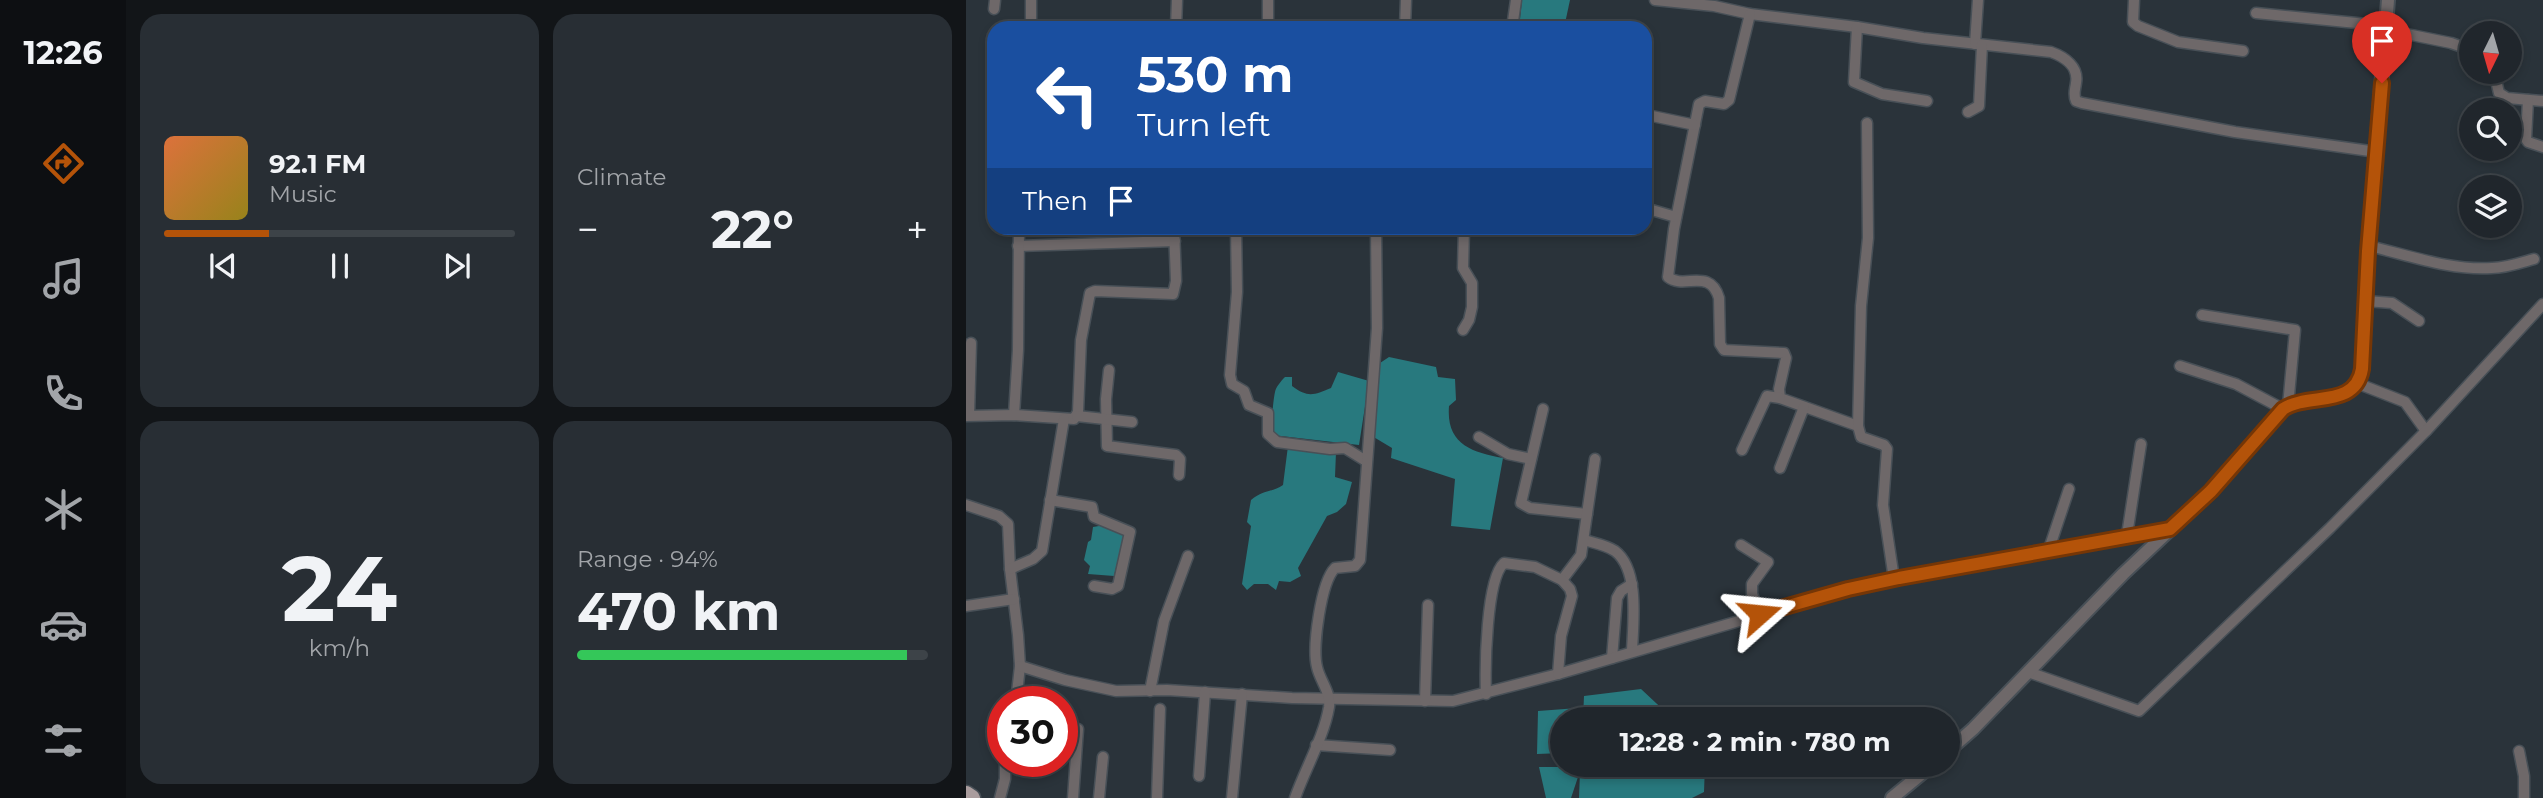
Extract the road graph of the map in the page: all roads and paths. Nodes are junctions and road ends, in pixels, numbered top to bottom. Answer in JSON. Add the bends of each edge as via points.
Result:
{"nodes":[{"id":1,"x":1031,"y":0,"type":"edge"},
{"id":2,"x":1177,"y":0,"type":"edge"},
{"id":3,"x":1268,"y":0,"type":"edge"},
{"id":4,"x":1406,"y":0,"type":"edge"},
{"id":5,"x":1516,"y":0,"type":"edge"},
{"id":6,"x":1655,"y":0,"type":"edge"},
{"id":7,"x":1978,"y":0,"type":"edge"},
{"id":8,"x":2134,"y":0,"type":"edge"},
{"id":9,"x":2388,"y":0,"type":"edge"},
{"id":10,"x":1688,"y":1,"type":"edge"},
{"id":11,"x":2256,"y":13,"type":"dead end"},
{"id":12,"x":1750,"y":14,"type":"junction"},
{"id":13,"x":1031,"y":21,"type":"edge"},
{"id":14,"x":1176,"y":21,"type":"edge"},
{"id":15,"x":1268,"y":21,"type":"edge"},
{"id":16,"x":1405,"y":21,"type":"edge"},
{"id":17,"x":1513,"y":21,"type":"edge"},
{"id":18,"x":1857,"y":27,"type":"junction"},
{"id":19,"x":2387,"y":28,"type":"junction"},
{"id":20,"x":1978,"y":45,"type":"junction"},
{"id":21,"x":2459,"y":46,"type":"edge"},
{"id":22,"x":2243,"y":51,"type":"dead end"},
{"id":23,"x":2497,"y":84,"type":"edge"},
{"id":24,"x":2528,"y":100,"type":"junction"},
{"id":25,"x":1927,"y":101,"type":"dead end"},
{"id":26,"x":2543,"y":101,"type":"edge"},
{"id":27,"x":1968,"y":112,"type":"dead end"},
{"id":28,"x":1652,"y":117,"type":"dead end"},
{"id":29,"x":1867,"y":123,"type":"dead end"},
{"id":30,"x":1695,"y":125,"type":"junction"},
{"id":31,"x":2543,"y":147,"type":"edge"},
{"id":32,"x":2377,"y":152,"type":"junction"},
{"id":33,"x":1652,"y":210,"type":"edge"},
{"id":34,"x":1676,"y":217,"type":"junction"},
{"id":35,"x":1018,"y":235,"type":"edge"},
{"id":36,"x":1175,"y":235,"type":"edge"},
{"id":37,"x":1237,"y":235,"type":"edge"},
{"id":38,"x":1376,"y":235,"type":"edge"},
{"id":39,"x":1464,"y":235,"type":"edge"},
{"id":40,"x":1175,"y":241,"type":"junction"},
{"id":41,"x":1018,"y":246,"type":"junction"},
{"id":42,"x":2369,"y":246,"type":"junction"},
{"id":43,"x":2534,"y":259,"type":"dead end"},
{"id":44,"x":2366,"y":301,"type":"junction"},
{"id":45,"x":2543,"y":304,"type":"edge"},
{"id":46,"x":2202,"y":316,"type":"dead end"},
{"id":47,"x":2419,"y":321,"type":"dead end"},
{"id":48,"x":1463,"y":330,"type":"dead end"},
{"id":49,"x":971,"y":343,"type":"dead end"},
{"id":50,"x":2180,"y":366,"type":"dead end"},
{"id":51,"x":1109,"y":370,"type":"dead end"},
{"id":52,"x":2359,"y":384,"type":"junction"},
{"id":53,"x":1780,"y":398,"type":"junction"},
{"id":54,"x":1804,"y":407,"type":"junction"},
{"id":55,"x":2285,"y":407,"type":"junction"},
{"id":56,"x":1543,"y":409,"type":"dead end"},
{"id":57,"x":1014,"y":415,"type":"junction"},
{"id":58,"x":967,"y":416,"type":"edge"},
{"id":59,"x":1077,"y":416,"type":"junction"},
{"id":60,"x":1064,"y":419,"type":"junction"},
{"id":61,"x":1107,"y":419,"type":"junction"},
{"id":62,"x":1132,"y":422,"type":"dead end"},
{"id":63,"x":1857,"y":426,"type":"junction"},
{"id":64,"x":2426,"y":431,"type":"junction"},
{"id":65,"x":1479,"y":436,"type":"dead end"},
{"id":66,"x":2141,"y":444,"type":"dead end"},
{"id":67,"x":1742,"y":450,"type":"dead end"},
{"id":68,"x":1531,"y":459,"type":"junction"},
{"id":69,"x":1595,"y":459,"type":"dead end"},
{"id":70,"x":1366,"y":461,"type":"junction"},
{"id":71,"x":1780,"y":468,"type":"dead end"},
{"id":72,"x":1179,"y":475,"type":"dead end"},
{"id":73,"x":2069,"y":489,"type":"dead end"},
{"id":74,"x":1050,"y":499,"type":"junction"},
{"id":75,"x":966,"y":505,"type":"edge"},
{"id":76,"x":1587,"y":514,"type":"junction"},
{"id":77,"x":2165,"y":533,"type":"junction"},
{"id":78,"x":2127,"y":535,"type":"junction"},
{"id":79,"x":1584,"y":540,"type":"junction"},
{"id":80,"x":1741,"y":545,"type":"dead end"},
{"id":81,"x":2049,"y":549,"type":"junction"},
{"id":82,"x":1188,"y":556,"type":"dead end"},
{"id":83,"x":1011,"y":568,"type":"junction"},
{"id":84,"x":1894,"y":579,"type":"junction"},
{"id":85,"x":1562,"y":580,"type":"junction"},
{"id":86,"x":1632,"y":584,"type":"junction"},
{"id":87,"x":1094,"y":586,"type":"dead end"},
{"id":88,"x":1014,"y":599,"type":"junction"},
{"id":89,"x":1428,"y":605,"type":"dead end"},
{"id":90,"x":966,"y":606,"type":"edge"},
{"id":91,"x":1760,"y":614,"type":"junction"},
{"id":92,"x":1632,"y":651,"type":"junction"},
{"id":93,"x":1612,"y":658,"type":"junction"},
{"id":94,"x":1020,"y":666,"type":"junction"},
{"id":95,"x":2028,"y":672,"type":"junction"},
{"id":96,"x":1558,"y":674,"type":"junction"},
{"id":97,"x":1018,"y":686,"type":"edge"},
{"id":98,"x":1150,"y":691,"type":"junction"},
{"id":99,"x":1205,"y":692,"type":"junction"},
{"id":100,"x":1242,"y":694,"type":"junction"},
{"id":101,"x":1486,"y":694,"type":"junction"},
{"id":102,"x":1329,"y":699,"type":"junction"},
{"id":103,"x":1425,"y":701,"type":"junction"},
{"id":104,"x":1160,"y":709,"type":"dead end"},
{"id":105,"x":1079,"y":729,"type":"dead end"},
{"id":106,"x":1960,"y":739,"type":"edge"},
{"id":107,"x":1316,"y":745,"type":"junction"},
{"id":108,"x":1390,"y":750,"type":"dead end"},
{"id":109,"x":2519,"y":751,"type":"dead end"},
{"id":110,"x":1103,"y":757,"type":"dead end"},
{"id":111,"x":1199,"y":776,"type":"dead end"},
{"id":112,"x":1005,"y":777,"type":"edge"},
{"id":113,"x":1918,"y":777,"type":"edge"},
{"id":114,"x":966,"y":794,"type":"edge"},
{"id":115,"x":972,"y":798,"type":"edge"},
{"id":116,"x":1000,"y":798,"type":"edge"},
{"id":117,"x":1073,"y":798,"type":"edge"},
{"id":118,"x":1099,"y":798,"type":"edge"},
{"id":119,"x":1157,"y":798,"type":"edge"},
{"id":120,"x":1231,"y":798,"type":"edge"},
{"id":121,"x":1295,"y":798,"type":"edge"},
{"id":122,"x":1892,"y":798,"type":"edge"},
{"id":123,"x":2524,"y":798,"type":"edge"}],
"edges":[{"from":1,"to":13,"type":"street"},
{"from":2,"to":14,"type":"street"},
{"from":3,"to":15,"type":"street"},
{"from":4,"to":16,"type":"street"},
{"from":5,"to":17,"type":"street"},
{"from":6,"to":10,"type":"street"},
{"from":7,"to":20,"type":"street"},
{"from":8,"to":22,"type":"street","via":[[2133,22],[2138,26],[2178,42]]},
{"from":9,"to":19,"type":"street"},
{"from":10,"to":12,"type":"street"},
{"from":11,"to":19,"type":"street"},
{"from":12,"to":18,"type":"street"},
{"from":12,"to":30,"type":"street","via":[[1729,100],[1724,104],[1701,102]]},
{"from":18,"to":20,"type":"street"},
{"from":18,"to":25,"type":"street","via":[[1854,82],[1882,94]]},
{"from":19,"to":21,"type":"street"},
{"from":19,"to":32,"type":"street"},
{"from":20,"to":27,"type":"street","via":[[1980,104]]},
{"from":20,"to":32,"type":"street","via":[[2058,55],[2075,70],[2074,95],[2082,103],[2235,132]]},
{"from":23,"to":24,"type":"street","via":[[2499,93],[2507,98]]},
{"from":24,"to":26,"type":"street"},
{"from":24,"to":31,"type":"street","via":[[2526,139]]},
{"from":28,"to":30,"type":"street"},
{"from":29,"to":63,"type":"street","via":[[1868,238]]},
{"from":30,"to":34,"type":"street"},
{"from":32,"to":42,"type":"street"},
{"from":33,"to":34,"type":"street"},
{"from":34,"to":53,"type":"street","via":[[1669,278],[1704,281],[1717,291],[1724,350],[1784,353]]},
{"from":35,"to":41,"type":"street"},
{"from":36,"to":40,"type":"street"},
{"from":37,"to":70,"type":"street","via":[[1232,384],[1244,391],[1250,405],[1268,413],[1272,439],[1345,448]]},
{"from":38,"to":70,"type":"street","via":[[1377,338]]},
{"from":39,"to":48,"type":"street","via":[[1462,264],[1472,286],[1472,307]]},
{"from":40,"to":41,"type":"street"},
{"from":40,"to":59,"type":"street","via":[[1173,294],[1090,293],[1081,340]]},
{"from":41,"to":57,"type":"street"},
{"from":42,"to":43,"type":"street","via":[[2484,269]]},
{"from":42,"to":44,"type":"street"},
{"from":44,"to":47,"type":"street","via":[[2392,303]]},
{"from":44,"to":52,"type":"street"},
{"from":45,"to":64,"type":"street"},
{"from":46,"to":55,"type":"street","via":[[2295,330]]},
{"from":49,"to":58,"type":"street"},
{"from":50,"to":55,"type":"street","via":[[2236,384]]},
{"from":51,"to":61,"type":"street"},
{"from":52,"to":55,"type":"street","via":[[2349,392]]},
{"from":52,"to":64,"type":"street","via":[[2405,402]]},
{"from":53,"to":54,"type":"street"},
{"from":53,"to":67,"type":"street","via":[[1766,396]]},
{"from":54,"to":63,"type":"street"},
{"from":54,"to":71,"type":"street"},
{"from":55,"to":77,"type":"street","via":[[2211,491]]},
{"from":56,"to":68,"type":"street"},
{"from":57,"to":58,"type":"street"},
{"from":57,"to":60,"type":"street"},
{"from":59,"to":60,"type":"street"},
{"from":59,"to":61,"type":"street"},
{"from":60,"to":74,"type":"street"},
{"from":61,"to":62,"type":"street"},
{"from":61,"to":72,"type":"street","via":[[1107,446],[1176,455]]},
{"from":63,"to":84,"type":"street","via":[[1861,437],[1887,449],[1883,505]]},
{"from":64,"to":95,"type":"street","via":[[2140,711]]},
{"from":65,"to":68,"type":"street","via":[[1508,454]]},
{"from":66,"to":78,"type":"street"},
{"from":68,"to":76,"type":"street","via":[[1522,505]]},
{"from":69,"to":76,"type":"street"},
{"from":70,"to":102,"type":"street","via":[[1360,560],[1330,574],[1315,646],[1317,670]]},
{"from":73,"to":81,"type":"street"},
{"from":74,"to":83,"type":"street","via":[[1042,551]]},
{"from":74,"to":87,"type":"street","via":[[1092,507],[1094,517],[1130,531],[1118,586]]},
{"from":75,"to":83,"type":"street","via":[[1006,522]]},
{"from":76,"to":79,"type":"street"},
{"from":77,"to":78,"type":"street"},
{"from":77,"to":95,"type":"street"},
{"from":78,"to":81,"type":"street"},
{"from":79,"to":85,"type":"street","via":[[1578,560]]},
{"from":79,"to":86,"type":"street","via":[[1618,553]]},
{"from":80,"to":91,"type":"street","via":[[1768,562],[1752,584]]},
{"from":81,"to":84,"type":"street"},
{"from":82,"to":98,"type":"street","via":[[1166,612]]},
{"from":83,"to":88,"type":"street"},
{"from":84,"to":91,"type":"street"},
{"from":85,"to":96,"type":"street","via":[[1572,596],[1561,636]]},
{"from":85,"to":101,"type":"street","via":[[1523,564],[1500,566],[1491,600]]},
{"from":86,"to":92,"type":"street"},
{"from":86,"to":93,"type":"street","via":[[1617,598]]},
{"from":88,"to":90,"type":"street"},
{"from":88,"to":94,"type":"street"},
{"from":89,"to":103,"type":"street"},
{"from":91,"to":92,"type":"street"},
{"from":92,"to":93,"type":"street"},
{"from":93,"to":96,"type":"street"},
{"from":94,"to":97,"type":"street"},
{"from":94,"to":98,"type":"street","via":[[1100,689]]},
{"from":95,"to":106,"type":"street"},
{"from":96,"to":101,"type":"street"},
{"from":98,"to":99,"type":"street"},
{"from":99,"to":100,"type":"street"},
{"from":99,"to":111,"type":"street"},
{"from":100,"to":102,"type":"street"},
{"from":100,"to":120,"type":"street"},
{"from":101,"to":103,"type":"street"},
{"from":102,"to":103,"type":"street"},
{"from":102,"to":107,"type":"street"},
{"from":104,"to":119,"type":"street"},
{"from":105,"to":117,"type":"street"},
{"from":107,"to":108,"type":"street"},
{"from":107,"to":121,"type":"street"},
{"from":109,"to":123,"type":"street"},
{"from":110,"to":118,"type":"street"},
{"from":112,"to":116,"type":"street"},
{"from":113,"to":122,"type":"street"},
{"from":114,"to":115,"type":"main road"}]}
